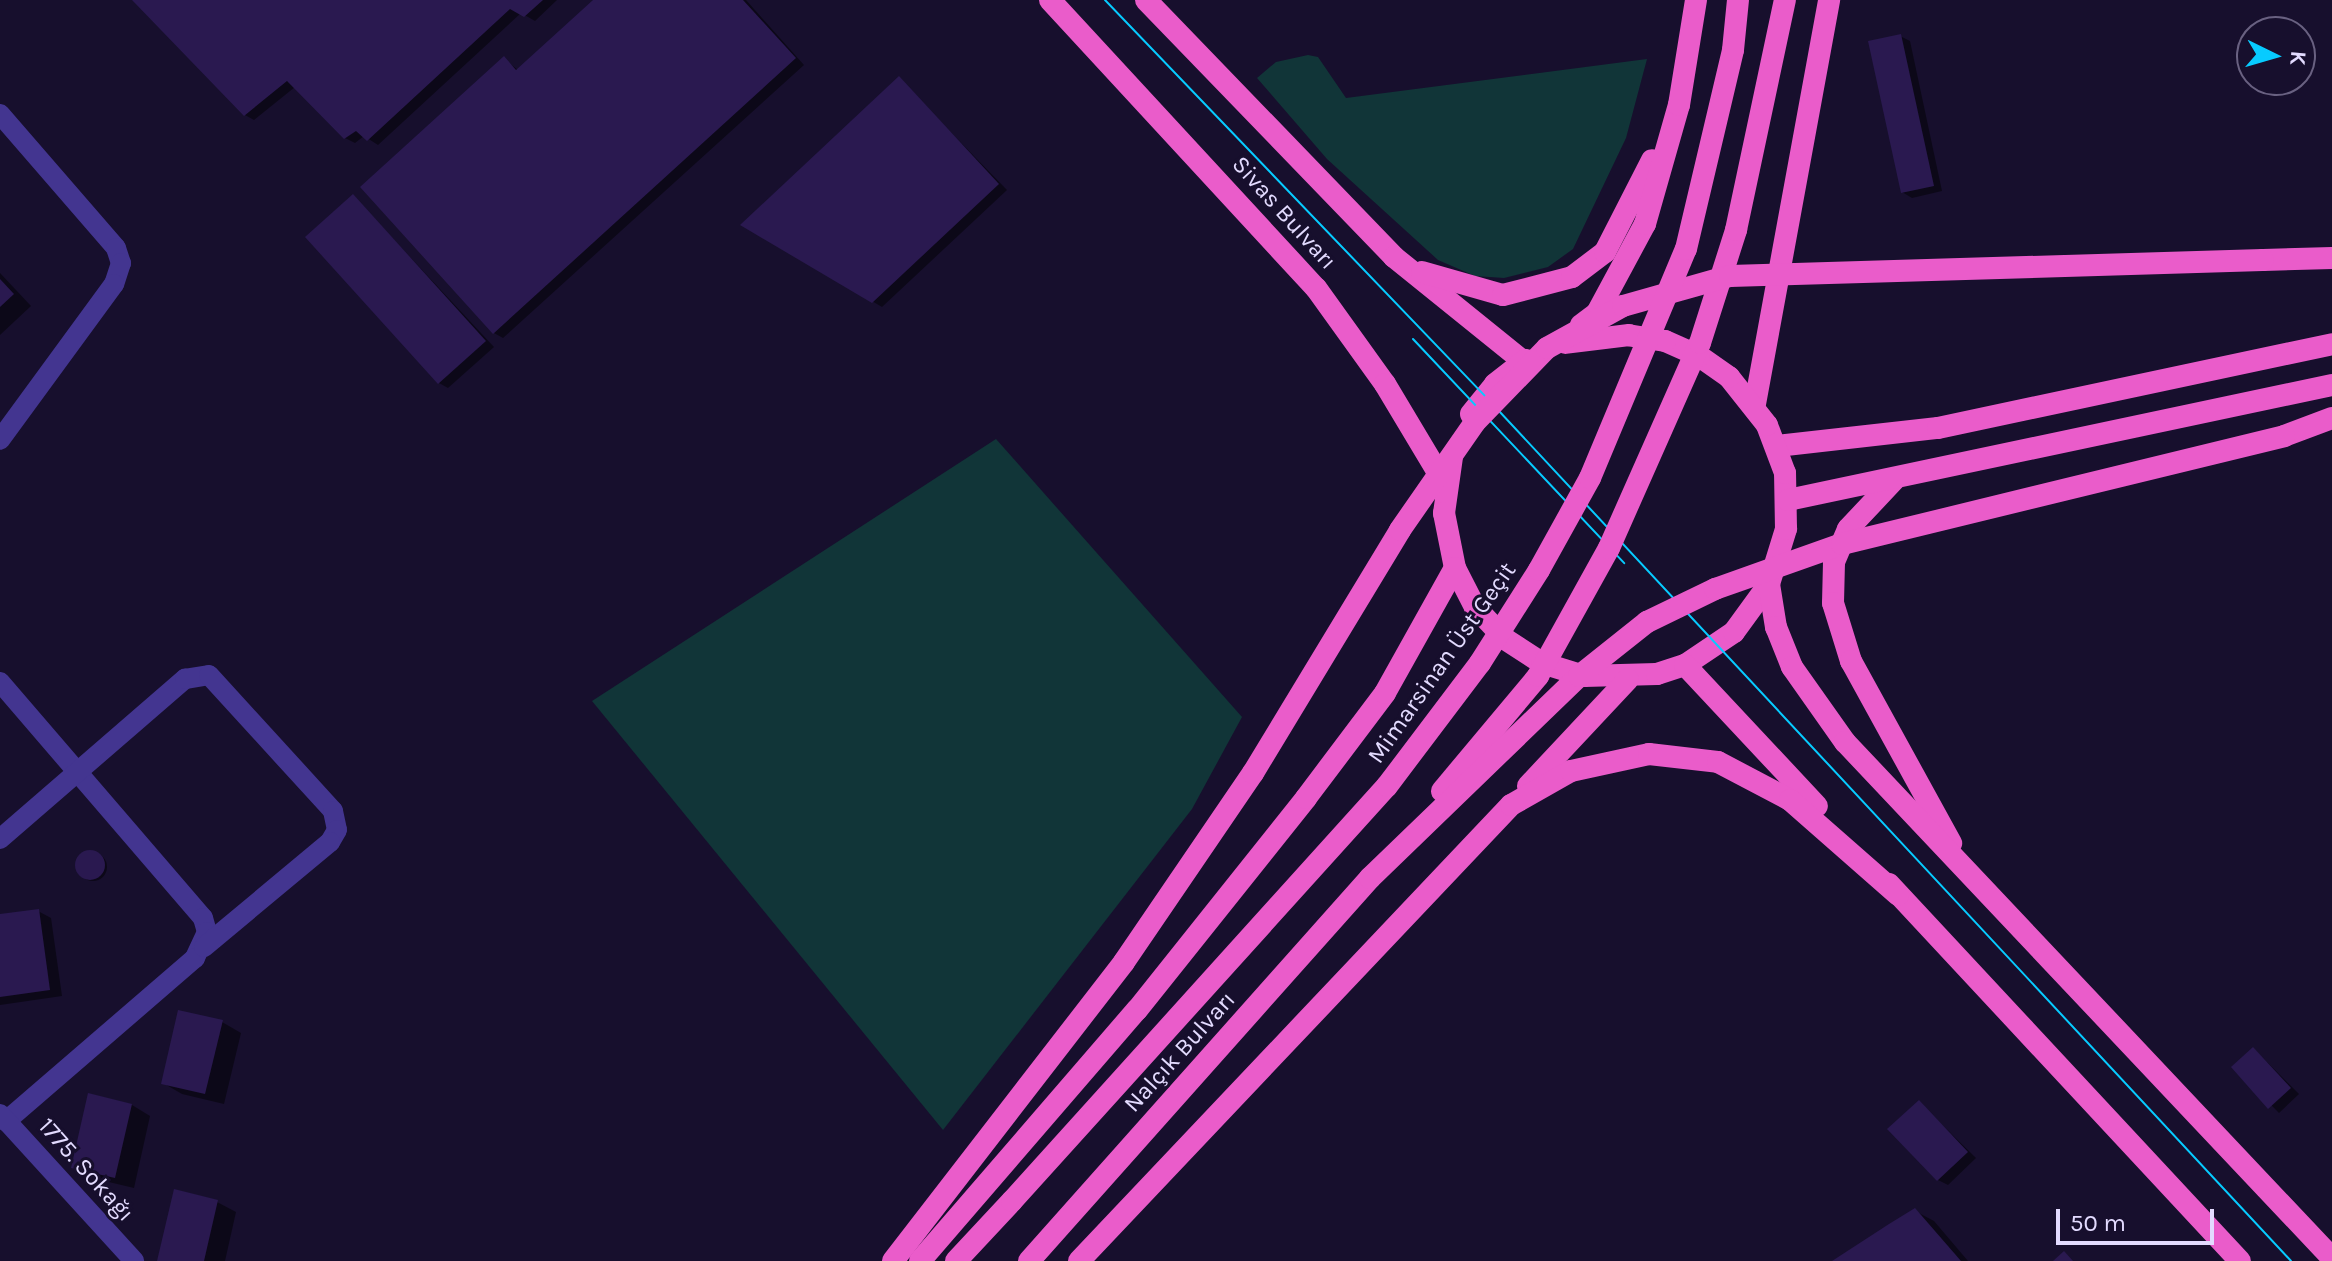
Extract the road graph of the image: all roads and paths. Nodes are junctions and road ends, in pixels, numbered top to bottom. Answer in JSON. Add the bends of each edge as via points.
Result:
{"nodes":[{"id":1,"x":1050,"y":0,"type":"edge"},
{"id":2,"x":1146,"y":0,"type":"edge"},
{"id":3,"x":1696,"y":0,"type":"edge"},
{"id":4,"x":1738,"y":0,"type":"edge"},
{"id":5,"x":1785,"y":0,"type":"edge"},
{"id":6,"x":1829,"y":0,"type":"edge"},
{"id":7,"x":1679,"y":105,"type":"junction"},
{"id":8,"x":0,"y":114,"type":"edge"},
{"id":9,"x":1394,"y":257,"type":"junction"},
{"id":10,"x":2332,"y":258,"type":"edge"},
{"id":11,"x":2332,"y":344,"type":"edge"},
{"id":12,"x":1556,"y":345,"type":"junction"},
{"id":13,"x":1523,"y":361,"type":"junction"},
{"id":14,"x":2332,"y":385,"type":"edge"},
{"id":15,"x":1755,"y":404,"type":"junction"},
{"id":16,"x":2332,"y":418,"type":"edge"},
{"id":17,"x":0,"y":440,"type":"edge"},
{"id":18,"x":1777,"y":446,"type":"junction"},
{"id":19,"x":1898,"y":477,"type":"junction"},
{"id":20,"x":1446,"y":486,"type":"junction"},
{"id":21,"x":1788,"y":500,"type":"junction"},
{"id":22,"x":1455,"y":568,"type":"junction"},
{"id":23,"x":1769,"y":584,"type":"junction"},
{"id":24,"x":1685,"y":665,"type":"junction"},
{"id":25,"x":1628,"y":679,"type":"junction"},
{"id":26,"x":0,"y":682,"type":"edge"},
{"id":27,"x":77,"y":771,"type":"junction"},
{"id":28,"x":1511,"y":805,"type":"junction"},
{"id":29,"x":0,"y":839,"type":"edge"},
{"id":30,"x":1961,"y":862,"type":"junction"},
{"id":31,"x":1370,"y":878,"type":"junction"},
{"id":32,"x":1898,"y":895,"type":"junction"},
{"id":33,"x":204,"y":947,"type":"junction"},
{"id":34,"x":3,"y":1118,"type":"edge"},
{"id":35,"x":2332,"y":1258,"type":"edge"},
{"id":36,"x":134,"y":1261,"type":"edge"},
{"id":37,"x":893,"y":1261,"type":"edge"},
{"id":38,"x":920,"y":1261,"type":"edge"},
{"id":39,"x":956,"y":1261,"type":"edge"},
{"id":40,"x":1029,"y":1261,"type":"edge"},
{"id":41,"x":1079,"y":1261,"type":"edge"},
{"id":42,"x":2240,"y":1261,"type":"edge"}],
"edges":[{"from":1,"to":20,"type":"highway","name":"Sivas Bulvarı","via":[[1316,288],[1385,384]]},
{"from":2,"to":9,"type":"highway","name":"Sivas Bulvarı"},
{"from":3,"to":7,"type":"highway"},
{"from":4,"to":39,"type":"highway","name":"Mimarsinan Üst Geçit","bridge":true,"via":[[1733,50],[1686,249],[1590,478],[1539,570],[1480,663],[1387,786]]},
{"from":5,"to":31,"type":"highway","bridge":true,"via":[[1723,272],[1700,343],[1609,548],[1538,676]]},
{"from":6,"to":15,"type":"highway"},
{"from":7,"to":9,"type":"highway","via":[[1614,238],[1592,264],[1572,277],[1527,292],[1490,294],[1448,283]]},
{"from":7,"to":12,"type":"highway","via":[[1645,224],[1597,313]]},
{"from":8,"to":17,"type":"street","via":[[116,248],[121,263],[114,284]]},
{"from":9,"to":13,"type":"highway","name":"Sivas Bulvarı"},
{"from":10,"to":37,"type":"highway","bridge":true,"via":[[1730,276],[1623,306],[1547,348],[1475,422],[1261,759],[1124,962]]},
{"from":11,"to":18,"type":"highway","via":[[1926,430]]},
{"from":12,"to":13,"type":"highway"},
{"from":12,"to":15,"type":"highway","via":[[1592,336],[1665,341],[1709,363]]},
{"from":13,"to":20,"type":"highway","via":[[1472,412],[1451,458]]},
{"from":14,"to":19,"type":"highway"},
{"from":15,"to":18,"type":"highway"},
{"from":16,"to":31,"type":"highway","bridge":true,"via":[[2284,436],[1842,544],[1715,589],[1647,622],[1579,676]]},
{"from":18,"to":21,"type":"highway"},
{"from":19,"to":21,"type":"highway"},
{"from":19,"to":30,"type":"highway","via":[[1870,500],[1848,529],[1834,562],[1833,603],[1851,661]]},
{"from":20,"to":22,"type":"highway","via":[[1444,513]]},
{"from":21,"to":23,"type":"highway","via":[[1780,557]]},
{"from":22,"to":25,"type":"highway","via":[[1475,607],[1505,639],[1584,676]]},
{"from":22,"to":38,"type":"highway","via":[[1385,693],[1306,798],[1137,1010]]},
{"from":23,"to":24,"type":"highway","via":[[1734,632]]},
{"from":23,"to":30,"type":"highway","via":[[1776,627],[1803,686],[1877,778]]},
{"from":24,"to":25,"type":"highway"},
{"from":24,"to":32,"type":"highway"},
{"from":25,"to":28,"type":"highway"},
{"from":26,"to":27,"type":"street"},
{"from":27,"to":29,"type":"street"},
{"from":27,"to":33,"type":"street","via":[[203,918]]},
{"from":27,"to":33,"type":"street","via":[[185,679],[203,674],[214,678],[333,811],[337,830],[330,842]]},
{"from":28,"to":32,"type":"highway","via":[[1546,782],[1596,762],[1649,754],[1697,757],[1738,770],[1790,800]]},
{"from":28,"to":41,"type":"highway"},
{"from":30,"to":35,"type":"highway"},
{"from":31,"to":40,"type":"highway","name":"Nalçık Bulvarı"},
{"from":32,"to":42,"type":"highway"},
{"from":33,"to":34,"type":"street"},
{"from":34,"to":36,"type":"street","name":"1775. Sokağı"}]}
